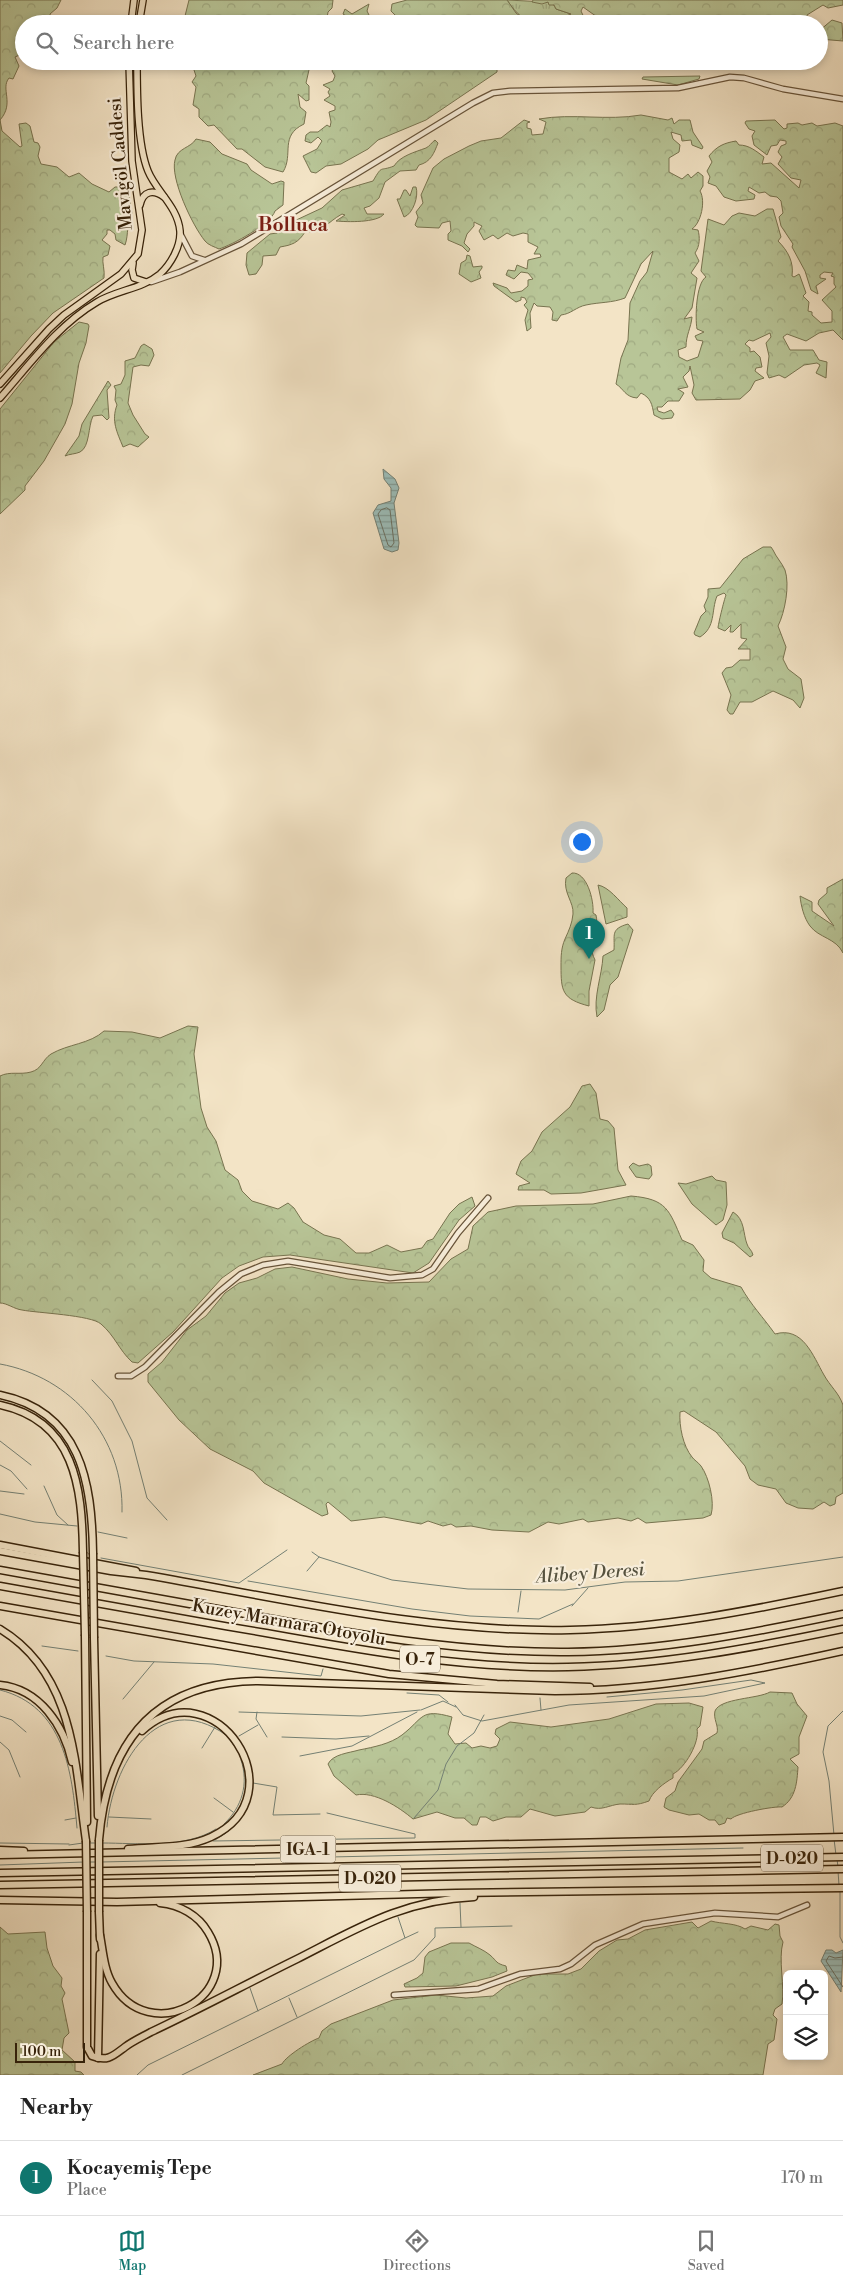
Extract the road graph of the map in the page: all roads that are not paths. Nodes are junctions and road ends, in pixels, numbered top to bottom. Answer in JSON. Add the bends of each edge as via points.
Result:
{"nodes":[{"id":1,"x":134,"y":0,"type":"edge"},
{"id":2,"x":143,"y":0,"type":"edge"},
{"id":3,"x":132,"y":15,"type":"edge"},
{"id":4,"x":141,"y":15,"type":"edge"},
{"id":5,"x":129,"y":70,"type":"edge"},
{"id":6,"x":138,"y":70,"type":"edge"},
{"id":7,"x":843,"y":99,"type":"edge"},
{"id":8,"x":168,"y":200,"type":"junction"},
{"id":9,"x":139,"y":208,"type":"junction"},
{"id":10,"x":180,"y":231,"type":"junction"},
{"id":11,"x":133,"y":261,"type":"junction"},
{"id":12,"x":206,"y":261,"type":"junction"},
{"id":13,"x":147,"y":282,"type":"junction"},
{"id":14,"x":0,"y":384,"type":"edge"},
{"id":15,"x":0,"y":398,"type":"edge"},
{"id":16,"x":488,"y":1198,"type":"dead end"},
{"id":17,"x":118,"y":1376,"type":"dead end"},
{"id":18,"x":0,"y":1395,"type":"edge"},
{"id":19,"x":0,"y":1405,"type":"edge"},
{"id":20,"x":0,"y":1545,"type":"edge"},
{"id":21,"x":0,"y":1551,"type":"edge"},
{"id":22,"x":0,"y":1570,"type":"edge"},
{"id":23,"x":146,"y":1575,"type":"junction"},
{"id":24,"x":0,"y":1586,"type":"edge"},
{"id":25,"x":843,"y":1590,"type":"edge"},
{"id":26,"x":0,"y":1606,"type":"edge"},
{"id":27,"x":843,"y":1614,"type":"edge"},
{"id":28,"x":0,"y":1629,"type":"edge"},
{"id":29,"x":843,"y":1629,"type":"edge"},
{"id":30,"x":843,"y":1651,"type":"edge"},
{"id":31,"x":0,"y":1685,"type":"edge"},
{"id":32,"x":614,"y":1688,"type":"junction"},
{"id":33,"x":117,"y":1764,"type":"junction"},
{"id":34,"x":80,"y":1802,"type":"junction"},
{"id":35,"x":843,"y":1837,"type":"edge"},
{"id":36,"x":99,"y":1840,"type":"junction"},
{"id":37,"x":86,"y":1841,"type":"junction"},
{"id":38,"x":0,"y":1850,"type":"edge"},
{"id":39,"x":55,"y":1854,"type":"junction"},
{"id":40,"x":109,"y":1854,"type":"junction"},
{"id":41,"x":0,"y":1855,"type":"edge"},
{"id":42,"x":843,"y":1857,"type":"edge"},
{"id":43,"x":843,"y":1869,"type":"edge"},
{"id":44,"x":0,"y":1873,"type":"edge"},
{"id":45,"x":0,"y":1885,"type":"edge"},
{"id":46,"x":843,"y":1888,"type":"edge"},
{"id":47,"x":512,"y":1894,"type":"junction"},
{"id":48,"x":0,"y":1900,"type":"edge"},
{"id":49,"x":117,"y":1902,"type":"junction"},
{"id":50,"x":807,"y":1905,"type":"dead end"},
{"id":51,"x":100,"y":1935,"type":"junction"},
{"id":52,"x":394,"y":1995,"type":"dead end"},
{"id":53,"x":98,"y":2058,"type":"junction"}],
"edges":[{"from":1,"to":3,"type":"main road"},
{"from":2,"to":4,"type":"main road"},
{"from":5,"to":9,"type":"main road","name":"Mavigöl Caddesi","via":[[132,161]]},
{"from":6,"to":8,"type":"main road","name":"Mavigöl Caddesi","via":[[143,156],[149,173]]},
{"from":7,"to":12,"type":"street","via":[[730,76],[678,88],[493,93],[241,244]]},
{"from":8,"to":9,"type":"main road","via":[[155,192],[148,192],[142,197]]},
{"from":8,"to":10,"type":"main road","name":"Mavigöl Caddesi"},
{"from":9,"to":11,"type":"main road","name":"Mavigöl Caddesi","via":[[142,237]]},
{"from":10,"to":12,"type":"street","via":[[192,256]]},
{"from":10,"to":13,"type":"main road","via":[[172,260],[160,274]]},
{"from":11,"to":13,"type":"main road","via":[[133,275],[138,281]]},
{"from":11,"to":14,"type":"main road","name":"Mavigöl Caddesi","via":[[121,274],[64,315]]},
{"from":12,"to":13,"type":"street"},
{"from":13,"to":15,"type":"main road","via":[[106,297],[68,323]]},
{"from":16,"to":17,"type":"street","via":[[427,1273],[390,1278],[288,1261],[251,1269],[231,1280],[145,1367],[131,1376]]},
{"from":18,"to":36,"type":"highway","bridge":true,"via":[[15,1398],[44,1414],[76,1449],[82,1462],[90,1500],[93,1553]]},
{"from":19,"to":37,"type":"highway","bridge":true,"via":[[23,1412],[57,1439],[76,1476],[80,1494],[85,1636]]},
{"from":20,"to":23,"type":"highway"},
{"from":21,"to":23,"type":"highway"},
{"from":22,"to":27,"type":"highway","name":"Kuzey Marmara Otoyolu","number":"O-7","via":[[372,1636],[509,1651],[571,1652],[664,1646]]},
{"from":23,"to":25,"type":"highway","via":[[424,1622],[521,1629],[656,1625],[742,1612]]},
{"from":24,"to":29,"type":"highway","name":"Kuzey Marmara Otoyolu","number":"O-7","via":[[364,1651],[520,1667],[601,1666],[680,1659]]},
{"from":26,"to":32,"type":"highway","via":[[389,1674],[497,1684]]},
{"from":28,"to":34,"type":"highway","via":[[35,1659],[62,1702],[71,1735]]},
{"from":30,"to":32,"type":"highway","via":[[726,1675]]},
{"from":31,"to":34,"type":"highway","via":[[29,1695],[54,1719],[66,1741]]},
{"from":32,"to":33,"type":"highway","via":[[555,1691],[258,1681],[227,1683],[191,1692],[158,1710],[137,1730]]},
{"from":33,"to":36,"type":"highway","number":"IGA-1","via":[[104,1802]]},
{"from":33,"to":40,"type":"highway","number":"IGA-1","via":[[134,1740],[152,1723],[173,1715],[197,1715],[218,1723],[236,1739],[247,1762],[249,1783],[243,1808],[218,1834],[184,1845]]},
{"from":34,"to":37,"type":"highway"},
{"from":35,"to":40,"type":"highway","number":"IGA-1"},
{"from":36,"to":51,"type":"highway","bridge":true},
{"from":37,"to":53,"type":"highway","bridge":true,"via":[[87,2047],[89,2054]]},
{"from":38,"to":39,"type":"highway"},
{"from":39,"to":40,"type":"highway","number":"IGA-1"},
{"from":39,"to":41,"type":"highway","number":"IGA-1"},
{"from":42,"to":44,"type":"highway","number":"D-020"},
{"from":43,"to":45,"type":"highway","number":"D-020"},
{"from":46,"to":47,"type":"highway"},
{"from":47,"to":49,"type":"highway"},
{"from":47,"to":53,"type":"highway","via":[[438,1900],[395,1911],[151,2032],[114,2057]]},
{"from":48,"to":49,"type":"highway"},
{"from":49,"to":51,"type":"highway","via":[[166,1904],[198,1919],[216,1952],[211,1984],[204,1995],[187,2008],[169,2014],[144,2011],[124,1998],[113,1985]]},
{"from":50,"to":52,"type":"street","via":[[778,1917],[715,1913],[650,1923],[595,1945],[560,1969],[520,1974],[478,1989]]},
{"from":51,"to":53,"type":"highway"}]}
